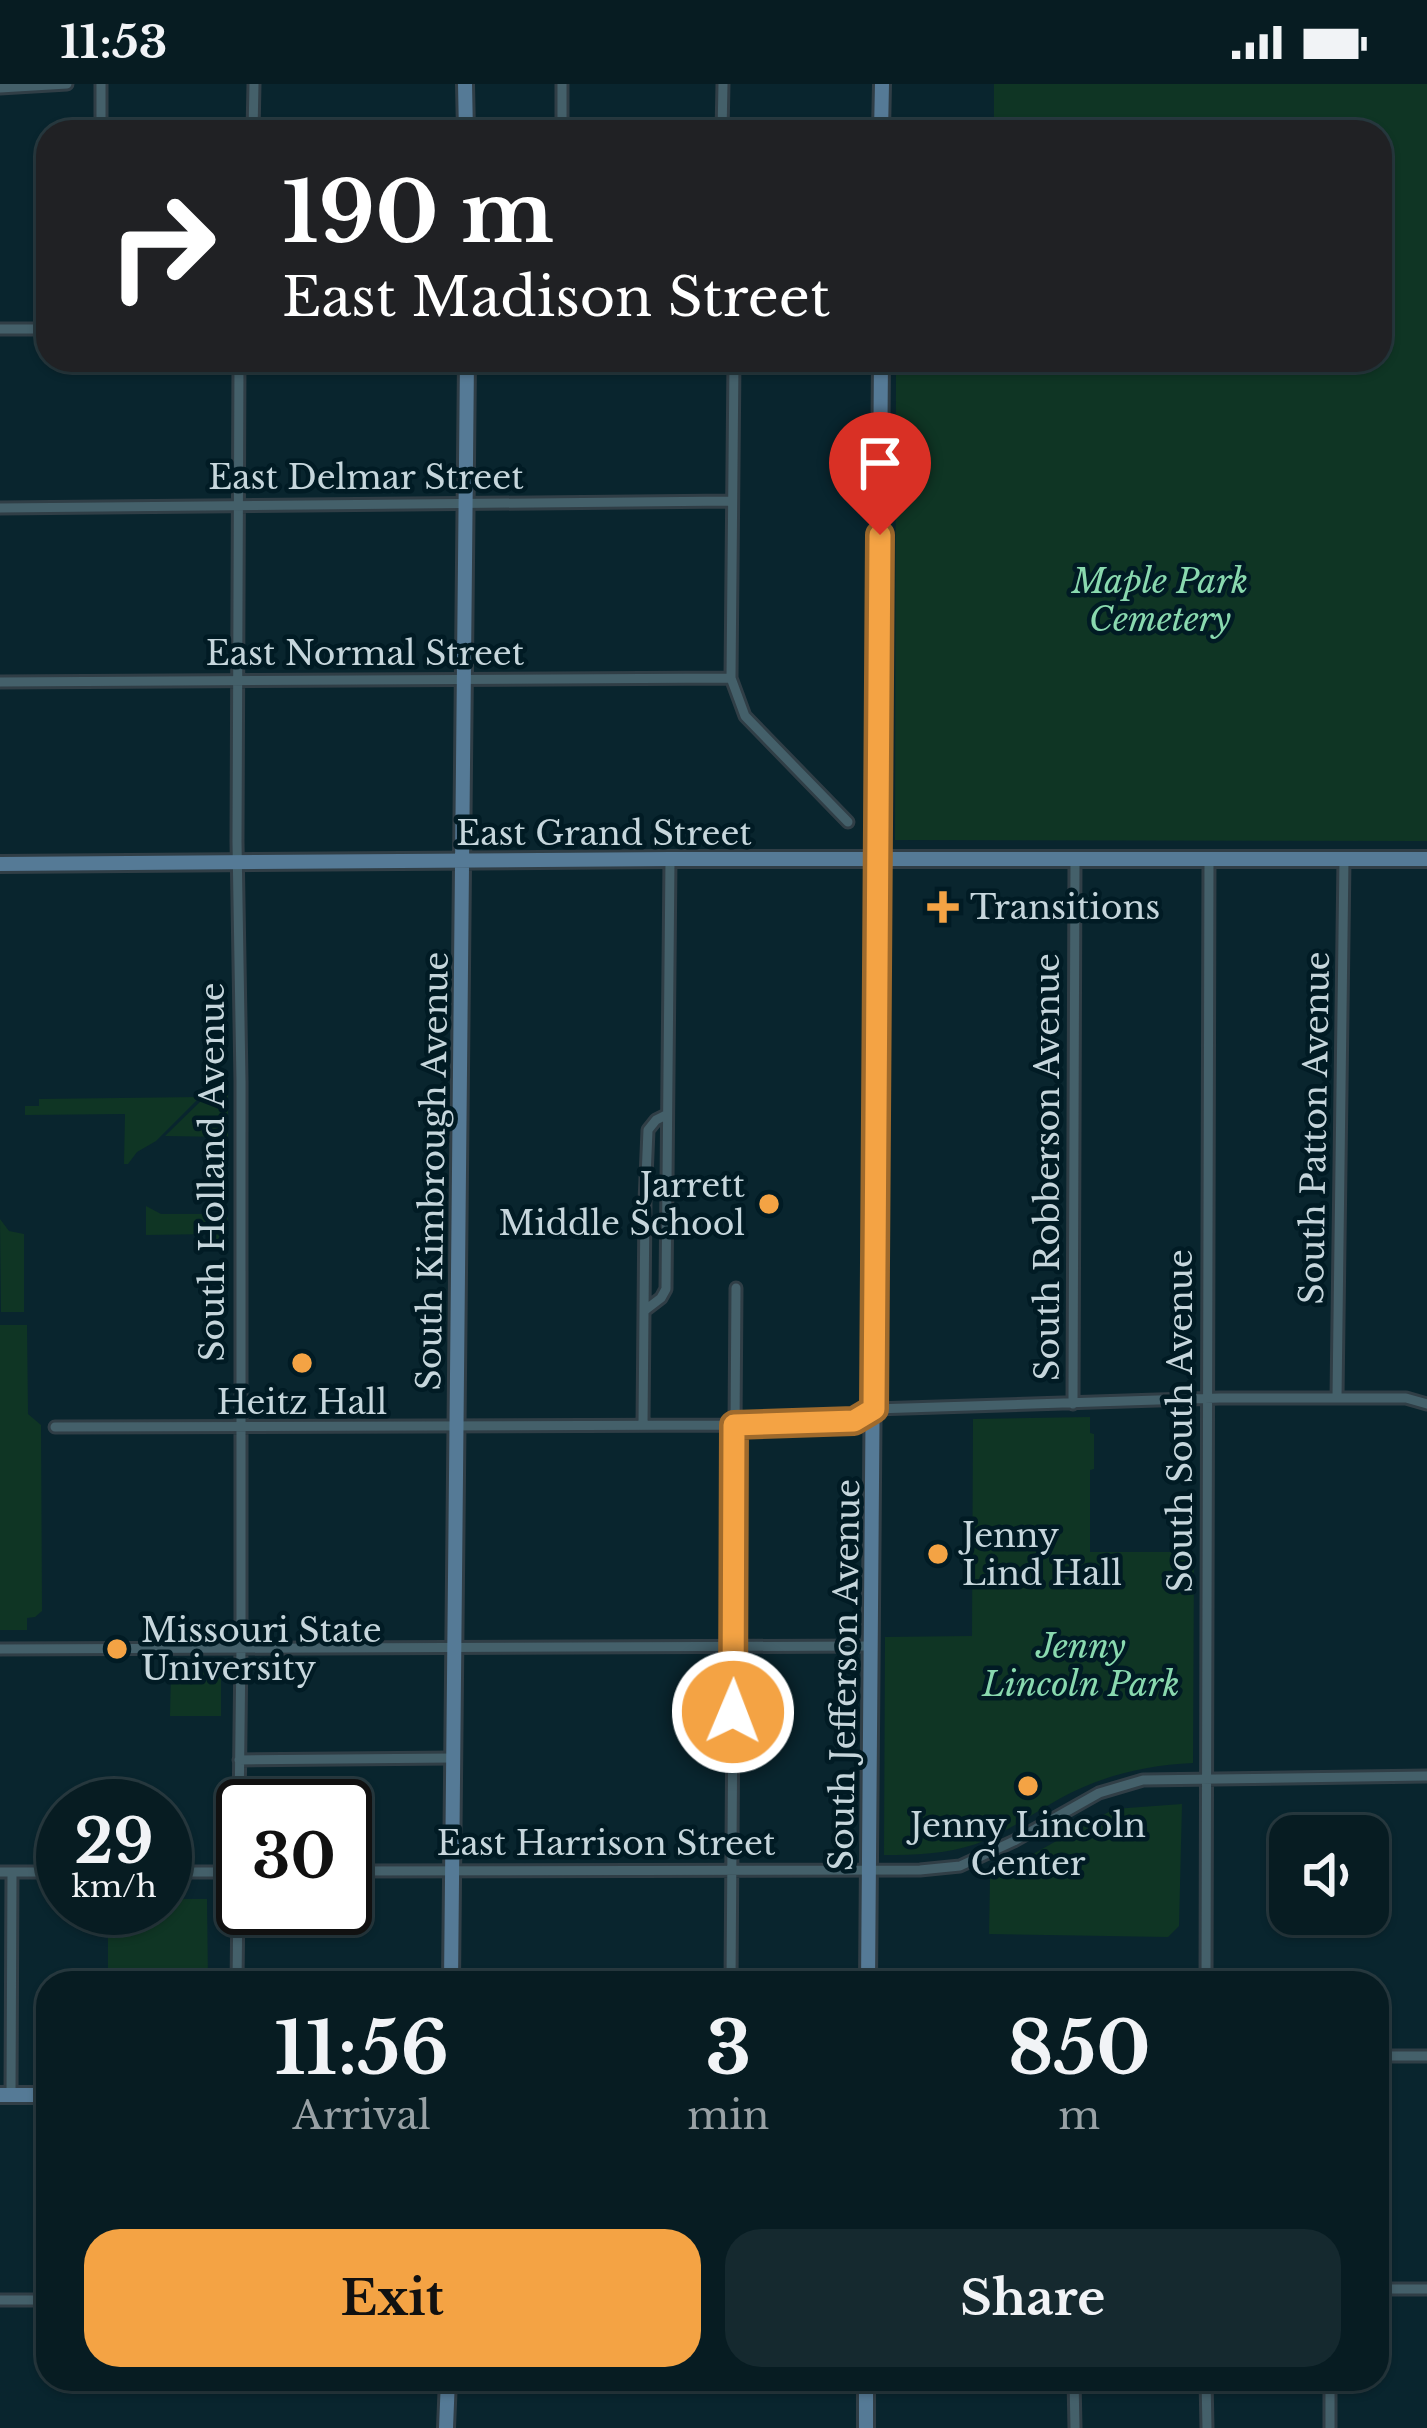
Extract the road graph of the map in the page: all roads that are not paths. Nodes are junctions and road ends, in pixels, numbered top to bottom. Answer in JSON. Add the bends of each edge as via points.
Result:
{"nodes":[{"id":1,"x":67,"y":84,"type":"edge"},
{"id":2,"x":100,"y":84,"type":"edge"},
{"id":3,"x":254,"y":84,"type":"edge"},
{"id":4,"x":465,"y":84,"type":"edge"},
{"id":5,"x":562,"y":84,"type":"edge"},
{"id":6,"x":723,"y":84,"type":"edge"},
{"id":7,"x":882,"y":84,"type":"edge"},
{"id":8,"x":0,"y":88,"type":"edge"},
{"id":9,"x":101,"y":120,"type":"edge"},
{"id":10,"x":254,"y":120,"type":"edge"},
{"id":11,"x":466,"y":120,"type":"edge"},
{"id":12,"x":562,"y":120,"type":"edge"},
{"id":13,"x":722,"y":120,"type":"edge"},
{"id":14,"x":881,"y":120,"type":"edge"},
{"id":15,"x":0,"y":329,"type":"edge"},
{"id":16,"x":36,"y":329,"type":"edge"},
{"id":17,"x":239,"y":372,"type":"edge"},
{"id":18,"x":467,"y":372,"type":"edge"},
{"id":19,"x":734,"y":372,"type":"edge"},
{"id":20,"x":881,"y":372,"type":"edge"},
{"id":21,"x":732,"y":501,"type":"junction"},
{"id":22,"x":464,"y":503,"type":"junction"},
{"id":23,"x":238,"y":505,"type":"junction"},
{"id":24,"x":0,"y":508,"type":"edge"},
{"id":25,"x":731,"y":678,"type":"junction"},
{"id":26,"x":463,"y":679,"type":"junction"},
{"id":27,"x":236,"y":680,"type":"junction"},
{"id":28,"x":0,"y":682,"type":"edge"},
{"id":29,"x":848,"y":822,"type":"dead end"},
{"id":30,"x":670,"y":859,"type":"junction"},
{"id":31,"x":878,"y":859,"type":"junction"},
{"id":32,"x":1075,"y":859,"type":"junction"},
{"id":33,"x":1209,"y":859,"type":"junction"},
{"id":34,"x":1344,"y":859,"type":"junction"},
{"id":35,"x":1427,"y":859,"type":"edge"},
{"id":36,"x":463,"y":860,"type":"junction"},
{"id":37,"x":237,"y":862,"type":"junction"},
{"id":38,"x":0,"y":864,"type":"edge"},
{"id":39,"x":666,"y":1115,"type":"junction"},
{"id":40,"x":736,"y":1288,"type":"dead end"},
{"id":41,"x":644,"y":1311,"type":"junction"},
{"id":42,"x":1337,"y":1397,"type":"junction"},
{"id":43,"x":1206,"y":1400,"type":"junction"},
{"id":44,"x":1427,"y":1401,"type":"edge"},
{"id":45,"x":1073,"y":1404,"type":"junction"},
{"id":46,"x":874,"y":1409,"type":"junction"},
{"id":47,"x":455,"y":1424,"type":"junction"},
{"id":48,"x":643,"y":1425,"type":"junction"},
{"id":49,"x":734,"y":1425,"type":"junction"},
{"id":50,"x":239,"y":1426,"type":"junction"},
{"id":51,"x":56,"y":1427,"type":"dead end"},
{"id":52,"x":734,"y":1646,"type":"junction"},
{"id":53,"x":872,"y":1646,"type":"junction"},
{"id":54,"x":241,"y":1647,"type":"junction"},
{"id":55,"x":454,"y":1647,"type":"junction"},
{"id":56,"x":0,"y":1649,"type":"edge"},
{"id":57,"x":453,"y":1758,"type":"junction"},
{"id":58,"x":239,"y":1760,"type":"junction"},
{"id":59,"x":1427,"y":1776,"type":"edge"},
{"id":60,"x":1207,"y":1777,"type":"junction"},
{"id":61,"x":239,"y":1779,"type":"edge"},
{"id":62,"x":452,"y":1870,"type":"junction"},
{"id":63,"x":731,"y":1870,"type":"junction"},
{"id":64,"x":869,"y":1870,"type":"junction"},
{"id":65,"x":372,"y":1871,"type":"edge"},
{"id":66,"x":6,"y":1872,"type":"edge"},
{"id":67,"x":239,"y":1935,"type":"edge"},
{"id":68,"x":237,"y":1971,"type":"edge"},
{"id":69,"x":452,"y":1971,"type":"edge"},
{"id":70,"x":731,"y":1971,"type":"edge"},
{"id":71,"x":868,"y":1971,"type":"edge"},
{"id":72,"x":1207,"y":1971,"type":"edge"},
{"id":73,"x":1389,"y":2056,"type":"edge"},
{"id":74,"x":1427,"y":2056,"type":"edge"},
{"id":75,"x":5,"y":2095,"type":"edge"},
{"id":76,"x":36,"y":2095,"type":"edge"},
{"id":77,"x":1389,"y":2289,"type":"edge"},
{"id":78,"x":1427,"y":2289,"type":"edge"},
{"id":79,"x":0,"y":2300,"type":"edge"},
{"id":80,"x":36,"y":2300,"type":"edge"},
{"id":81,"x":448,"y":2391,"type":"edge"},
{"id":82,"x":866,"y":2391,"type":"edge"},
{"id":83,"x":1074,"y":2391,"type":"edge"},
{"id":84,"x":1206,"y":2391,"type":"edge"},
{"id":85,"x":1330,"y":2391,"type":"edge"},
{"id":86,"x":446,"y":2428,"type":"edge"},
{"id":87,"x":866,"y":2428,"type":"edge"},
{"id":88,"x":1075,"y":2428,"type":"edge"},
{"id":89,"x":1207,"y":2428,"type":"edge"},
{"id":90,"x":1330,"y":2428,"type":"edge"}],
"edges":[{"from":1,"to":8,"type":"street"},
{"from":2,"to":9,"type":"street"},
{"from":3,"to":10,"type":"street"},
{"from":4,"to":11,"type":"main road"},
{"from":5,"to":12,"type":"street"},
{"from":6,"to":13,"type":"street"},
{"from":7,"to":14,"type":"main road"},
{"from":15,"to":16,"type":"street"},
{"from":17,"to":23,"type":"street","name":"South Holland Avenue"},
{"from":18,"to":22,"type":"main road","name":"South Kimbrough Avenue"},
{"from":19,"to":21,"type":"street"},
{"from":20,"to":31,"type":"main road","name":"South Jefferson Avenue"},
{"from":21,"to":22,"type":"street","name":"East Delmar Street"},
{"from":21,"to":25,"type":"street"},
{"from":22,"to":23,"type":"street","name":"East Delmar Street"},
{"from":22,"to":26,"type":"main road","name":"South Kimbrough Avenue"},
{"from":23,"to":24,"type":"street","name":"East Delmar Street"},
{"from":23,"to":27,"type":"street","name":"South Holland Avenue"},
{"from":25,"to":26,"type":"street","name":"East Normal Street"},
{"from":25,"to":29,"type":"street","via":[[745,716]]},
{"from":26,"to":27,"type":"street","name":"East Normal Street"},
{"from":26,"to":36,"type":"main road","name":"South Kimbrough Avenue"},
{"from":27,"to":28,"type":"street","name":"East Normal Street"},
{"from":27,"to":37,"type":"street","name":"South Holland Avenue"},
{"from":30,"to":31,"type":"main road","name":"East Grand Street"},
{"from":30,"to":36,"type":"main road","name":"East Grand Street"},
{"from":30,"to":39,"type":"street"},
{"from":31,"to":32,"type":"main road","name":"East Grand Street"},
{"from":31,"to":46,"type":"main road","name":"South Jefferson Avenue"},
{"from":32,"to":33,"type":"main road","name":"East Grand Street"},
{"from":32,"to":45,"type":"street","name":"South Robberson Avenue"},
{"from":33,"to":34,"type":"main road","name":"East Grand Street"},
{"from":33,"to":43,"type":"street","name":"South South Avenue"},
{"from":34,"to":35,"type":"main road","name":"East Grand Street"},
{"from":34,"to":42,"type":"street","name":"South Patton Avenue"},
{"from":36,"to":37,"type":"main road","name":"East Grand Street"},
{"from":36,"to":47,"type":"main road","name":"South Kimbrough Avenue"},
{"from":37,"to":38,"type":"main road","name":"East Grand Street"},
{"from":37,"to":50,"type":"street","name":"South Holland Avenue"},
{"from":39,"to":41,"type":"street","via":[[649,1130]]},
{"from":39,"to":41,"type":"street","via":[[666,1289]]},
{"from":40,"to":49,"type":"street"},
{"from":41,"to":48,"type":"street"},
{"from":42,"to":43,"type":"street"},
{"from":42,"to":44,"type":"street"},
{"from":43,"to":45,"type":"street"},
{"from":43,"to":60,"type":"street","name":"South South Avenue"},
{"from":45,"to":46,"type":"street"},
{"from":46,"to":49,"type":"street","via":[[854,1421]]},
{"from":46,"to":53,"type":"main road","name":"South Jefferson Avenue"},
{"from":47,"to":48,"type":"street"},
{"from":47,"to":50,"type":"street"},
{"from":47,"to":55,"type":"main road","name":"South Kimbrough Avenue"},
{"from":48,"to":49,"type":"street"},
{"from":49,"to":52,"type":"street"},
{"from":50,"to":51,"type":"street"},
{"from":50,"to":54,"type":"street","name":"South Holland Avenue"},
{"from":52,"to":53,"type":"street"},
{"from":52,"to":55,"type":"street"},
{"from":52,"to":63,"type":"street"},
{"from":53,"to":64,"type":"main road","name":"South Jefferson Avenue"},
{"from":54,"to":55,"type":"street"},
{"from":54,"to":56,"type":"street"},
{"from":54,"to":58,"type":"street","name":"South Holland Avenue"},
{"from":55,"to":57,"type":"main road","name":"South Kimbrough Avenue"},
{"from":57,"to":58,"type":"street"},
{"from":57,"to":62,"type":"main road","name":"South Kimbrough Avenue"},
{"from":58,"to":61,"type":"street","name":"South Holland Avenue"},
{"from":59,"to":60,"type":"street","name":"East Harrison Street"},
{"from":60,"to":64,"type":"street","name":"East Harrison Street","via":[[1143,1780],[1100,1793],[959,1866]]},
{"from":60,"to":72,"type":"street","name":"South South Avenue"},
{"from":62,"to":63,"type":"street","name":"East Harrison Street"},
{"from":62,"to":65,"type":"street","name":"East Harrison Street"},
{"from":62,"to":69,"type":"main road","name":"South Kimbrough Avenue"},
{"from":63,"to":64,"type":"street","name":"East Harrison Street"},
{"from":63,"to":70,"type":"street"},
{"from":64,"to":71,"type":"main road","name":"South Jefferson Avenue"},
{"from":66,"to":75,"type":"street"},
{"from":67,"to":68,"type":"street","name":"South Holland Avenue"},
{"from":73,"to":74,"type":"street"},
{"from":75,"to":76,"type":"main road"},
{"from":77,"to":78,"type":"street"},
{"from":79,"to":80,"type":"street"},
{"from":81,"to":86,"type":"main road"},
{"from":82,"to":87,"type":"main road"},
{"from":83,"to":88,"type":"street"},
{"from":84,"to":89,"type":"street"},
{"from":85,"to":90,"type":"street"}]}
